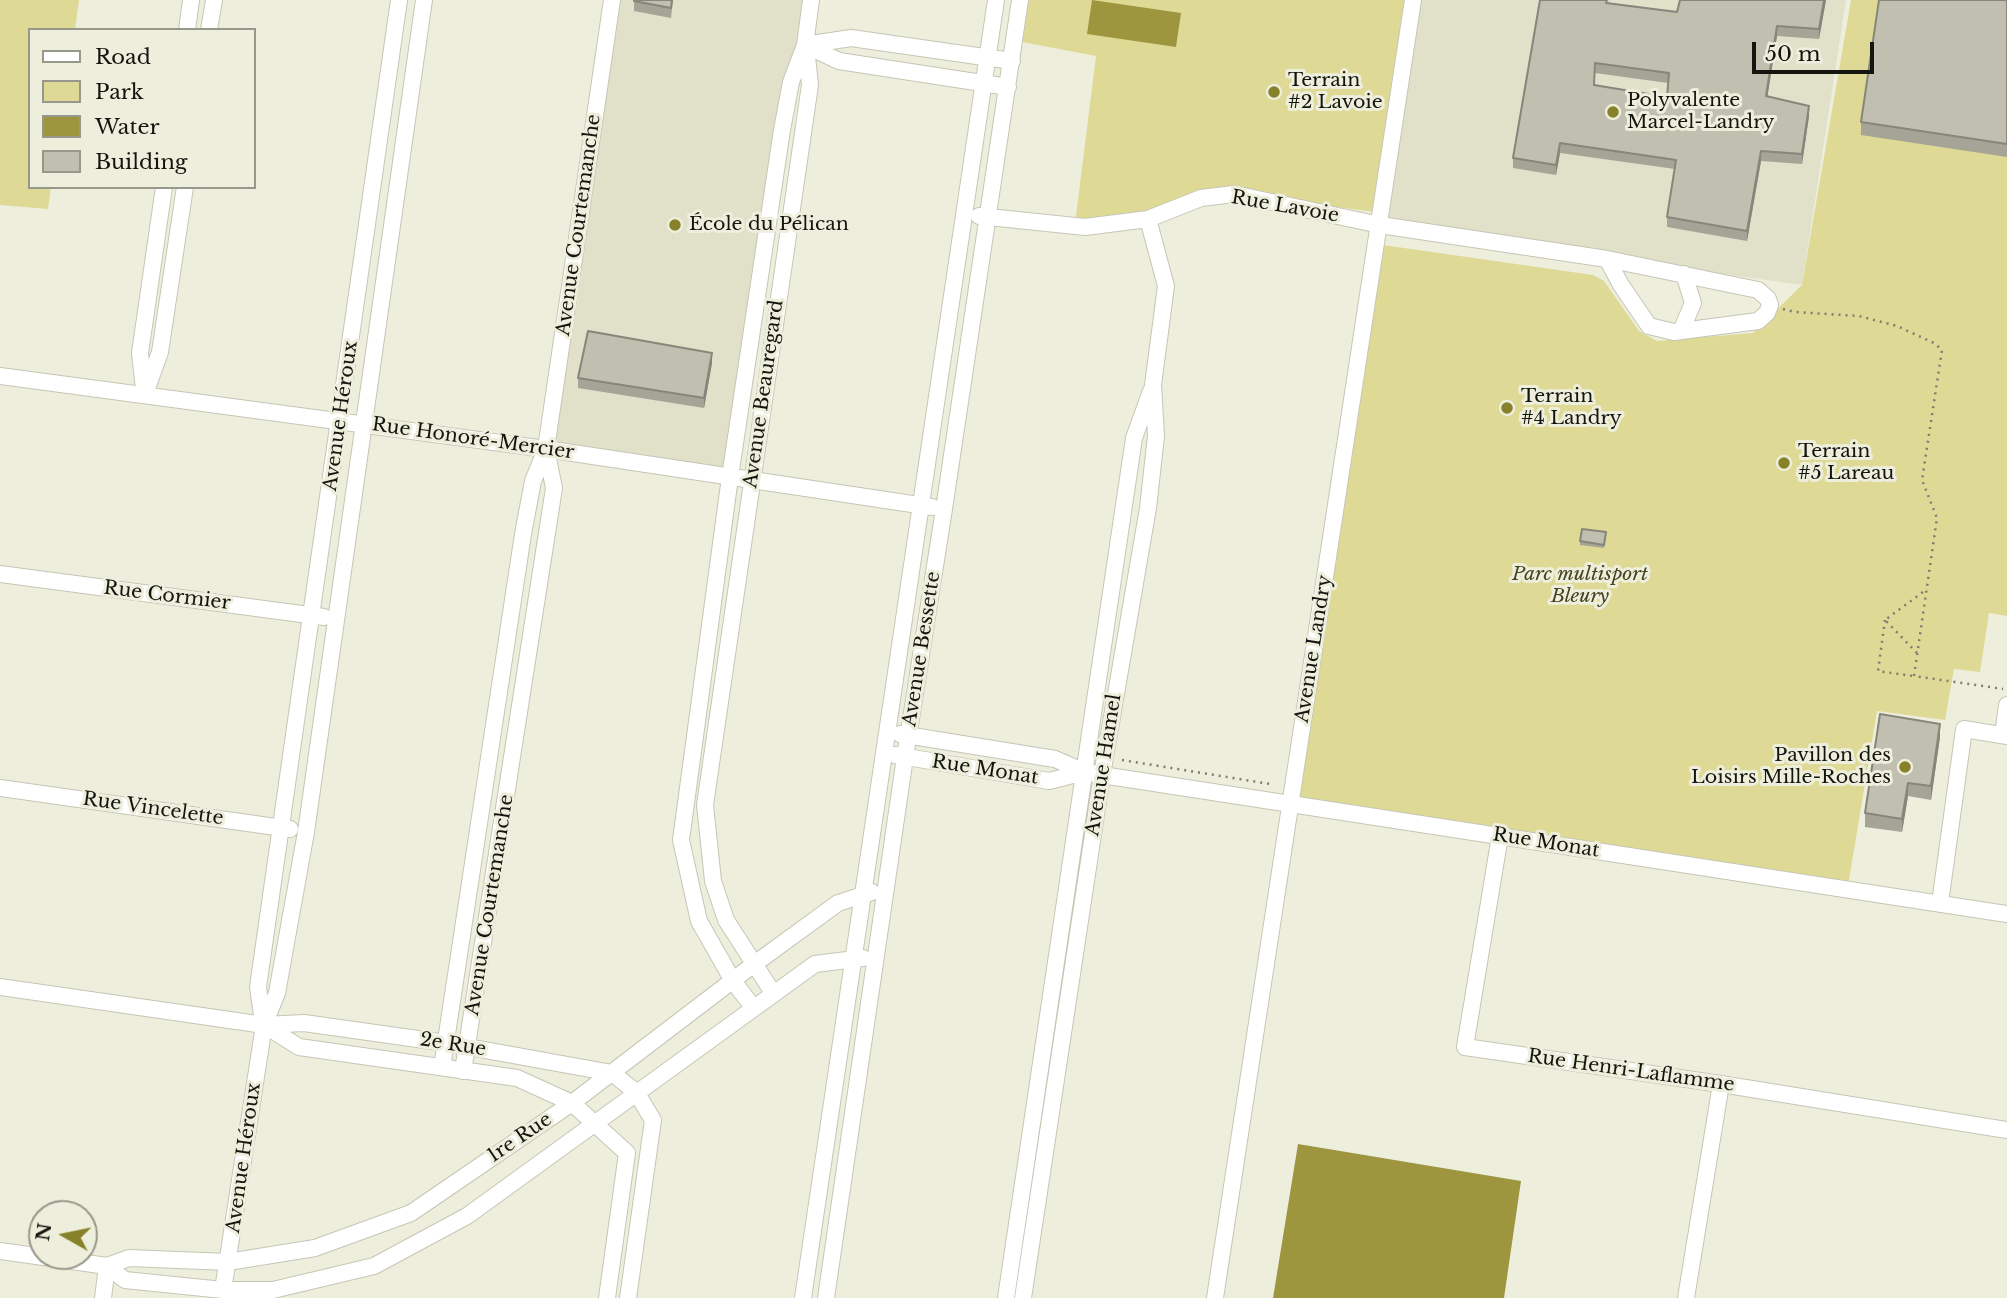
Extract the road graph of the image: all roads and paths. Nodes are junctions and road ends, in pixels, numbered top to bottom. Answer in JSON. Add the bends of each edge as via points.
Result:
{"nodes":[{"id":1,"x":191,"y":0,"type":"edge"},
{"id":2,"x":214,"y":0,"type":"edge"},
{"id":3,"x":399,"y":0,"type":"edge"},
{"id":4,"x":424,"y":0,"type":"edge"},
{"id":5,"x":612,"y":0,"type":"edge"},
{"id":6,"x":811,"y":0,"type":"edge"},
{"id":7,"x":996,"y":0,"type":"edge"},
{"id":8,"x":1020,"y":0,"type":"edge"},
{"id":9,"x":1413,"y":0,"type":"edge"},
{"id":10,"x":187,"y":28,"type":"edge"},
{"id":11,"x":209,"y":28,"type":"edge"},
{"id":12,"x":805,"y":45,"type":"junction"},
{"id":13,"x":987,"y":58,"type":"junction"},
{"id":14,"x":1012,"y":61,"type":"junction"},
{"id":15,"x":984,"y":82,"type":"junction"},
{"id":16,"x":1008,"y":86,"type":"junction"},
{"id":17,"x":384,"y":115,"type":"junction"},
{"id":18,"x":408,"y":117,"type":"junction"},
{"id":19,"x":164,"y":189,"type":"edge"},
{"id":20,"x":185,"y":189,"type":"edge"},
{"id":21,"x":964,"y":215,"type":"junction"},
{"id":22,"x":988,"y":217,"type":"junction"},
{"id":23,"x":1148,"y":219,"type":"junction"},
{"id":24,"x":1380,"y":225,"type":"junction"},
{"id":25,"x":154,"y":255,"type":"junction"},
{"id":26,"x":174,"y":258,"type":"junction"},
{"id":27,"x":1607,"y":259,"type":"junction"},
{"id":28,"x":1684,"y":274,"type":"junction"},
{"id":29,"x":1770,"y":305,"type":"junction"},
{"id":30,"x":1681,"y":331,"type":"junction"},
{"id":31,"x":0,"y":376,"type":"edge"},
{"id":32,"x":1153,"y":385,"type":"junction"},
{"id":33,"x":145,"y":394,"type":"junction"},
{"id":34,"x":341,"y":421,"type":"junction"},
{"id":35,"x":362,"y":424,"type":"junction"},
{"id":36,"x":546,"y":449,"type":"junction"},
{"id":37,"x":730,"y":477,"type":"junction"},
{"id":38,"x":751,"y":480,"type":"junction"},
{"id":39,"x":921,"y":505,"type":"junction"},
{"id":40,"x":944,"y":509,"type":"junction"},
{"id":41,"x":0,"y":574,"type":"edge"},
{"id":42,"x":1927,"y":589,"type":"junction"},
{"id":43,"x":313,"y":615,"type":"junction"},
{"id":44,"x":335,"y":619,"type":"junction"},
{"id":45,"x":1885,"y":620,"type":"junction"},
{"id":46,"x":1917,"y":653,"type":"junction"},
{"id":47,"x":1914,"y":676,"type":"junction"},
{"id":48,"x":2007,"y":690,"type":"edge"},
{"id":49,"x":2007,"y":705,"type":"edge"},
{"id":50,"x":298,"y":718,"type":"junction"},
{"id":51,"x":321,"y":719,"type":"junction"},
{"id":52,"x":887,"y":732,"type":"junction"},
{"id":53,"x":908,"y":735,"type":"junction"},
{"id":54,"x":2005,"y":735,"type":"edge"},
{"id":55,"x":493,"y":737,"type":"junction"},
{"id":56,"x":695,"y":738,"type":"junction"},
{"id":57,"x":515,"y":739,"type":"junction"},
{"id":58,"x":714,"y":743,"type":"junction"},
{"id":59,"x":884,"y":753,"type":"junction"},
{"id":60,"x":905,"y":757,"type":"junction"},
{"id":61,"x":1085,"y":772,"type":"junction"},
{"id":62,"x":1102,"y":775,"type":"junction"},
{"id":63,"x":0,"y":788,"type":"edge"},
{"id":64,"x":1290,"y":804,"type":"junction"},
{"id":65,"x":282,"y":828,"type":"junction"},
{"id":66,"x":306,"y":832,"type":"junction"},
{"id":67,"x":1500,"y":836,"type":"junction"},
{"id":68,"x":886,"y":890,"type":"junction"},
{"id":69,"x":863,"y":893,"type":"junction"},
{"id":70,"x":1940,"y":903,"type":"junction"},
{"id":71,"x":2007,"y":914,"type":"edge"},
{"id":72,"x":876,"y":957,"type":"junction"},
{"id":73,"x":853,"y":958,"type":"junction"},
{"id":74,"x":753,"y":965,"type":"junction"},
{"id":75,"x":733,"y":981,"type":"junction"},
{"id":76,"x":0,"y":987,"type":"edge"},
{"id":77,"x":772,"y":993,"type":"junction"},
{"id":78,"x":753,"y":1007,"type":"junction"},
{"id":79,"x":264,"y":1025,"type":"junction"},
{"id":80,"x":446,"y":1043,"type":"junction"},
{"id":81,"x":468,"y":1047,"type":"junction"},
{"id":82,"x":442,"y":1067,"type":"junction"},
{"id":83,"x":463,"y":1071,"type":"junction"},
{"id":84,"x":612,"y":1073,"type":"junction"},
{"id":85,"x":1721,"y":1084,"type":"junction"},
{"id":86,"x":635,"y":1092,"type":"junction"},
{"id":87,"x":572,"y":1103,"type":"junction"},
{"id":88,"x":595,"y":1122,"type":"junction"},
{"id":89,"x":2007,"y":1130,"type":"edge"},
{"id":90,"x":1029,"y":1142,"type":"junction"},
{"id":91,"x":1046,"y":1145,"type":"junction"},
{"id":92,"x":818,"y":1197,"type":"junction"},
{"id":93,"x":840,"y":1200,"type":"junction"},
{"id":94,"x":0,"y":1251,"type":"edge"},
{"id":95,"x":129,"y":1258,"type":"junction"},
{"id":96,"x":228,"y":1262,"type":"junction"},
{"id":97,"x":107,"y":1266,"type":"junction"},
{"id":98,"x":125,"y":1280,"type":"junction"},
{"id":99,"x":223,"y":1290,"type":"junction"},
{"id":100,"x":103,"y":1298,"type":"edge"},
{"id":101,"x":123,"y":1298,"type":"edge"},
{"id":102,"x":607,"y":1298,"type":"edge"},
{"id":103,"x":628,"y":1298,"type":"edge"},
{"id":104,"x":803,"y":1298,"type":"edge"},
{"id":105,"x":826,"y":1298,"type":"edge"},
{"id":106,"x":1006,"y":1298,"type":"edge"},
{"id":107,"x":1023,"y":1298,"type":"edge"},
{"id":108,"x":1215,"y":1298,"type":"edge"},
{"id":109,"x":1689,"y":1298,"type":"edge"}],
"edges":[{"from":1,"to":10,"type":"street"},
{"from":2,"to":11,"type":"street"},
{"from":3,"to":17,"type":"street","name":"Avenue Héroux"},
{"from":4,"to":18,"type":"street","name":"Avenue Héroux"},
{"from":5,"to":36,"type":"street","name":"Avenue Courtemanche"},
{"from":6,"to":12,"type":"street","name":"Avenue Beauregard"},
{"from":7,"to":13,"type":"street","name":"Avenue Bessette"},
{"from":8,"to":14,"type":"street","name":"Avenue Bessette"},
{"from":9,"to":24,"type":"street","name":"Avenue Landry"},
{"from":12,"to":13,"type":"street","via":[[851,38]]},
{"from":12,"to":15,"type":"street","via":[[839,61]]},
{"from":12,"to":37,"type":"street","name":"Avenue Beauregard","via":[[791,82],[782,130]]},
{"from":12,"to":38,"type":"street","name":"Avenue Beauregard","via":[[810,85]]},
{"from":13,"to":14,"type":"street"},
{"from":13,"to":15,"type":"street","name":"Avenue Bessette"},
{"from":14,"to":16,"type":"street","name":"Avenue Bessette"},
{"from":15,"to":16,"type":"street"},
{"from":15,"to":21,"type":"street","name":"Avenue Bessette"},
{"from":16,"to":22,"type":"street","name":"Avenue Bessette"},
{"from":17,"to":18,"type":"street"},
{"from":17,"to":34,"type":"street","name":"Avenue Héroux"},
{"from":18,"to":35,"type":"street","name":"Avenue Héroux"},
{"from":19,"to":25,"type":"street"},
{"from":20,"to":26,"type":"street"},
{"from":21,"to":22,"type":"street","name":"Rue Lavoie"},
{"from":21,"to":39,"type":"street","name":"Avenue Bessette"},
{"from":22,"to":23,"type":"street","name":"Rue Lavoie","via":[[1085,227]]},
{"from":22,"to":40,"type":"street","name":"Avenue Bessette"},
{"from":23,"to":24,"type":"street","name":"Rue Lavoie","via":[[1201,198],[1234,194]]},
{"from":23,"to":32,"type":"street","name":"Avenue Hamel","via":[[1166,286]]},
{"from":24,"to":27,"type":"street","name":"Rue Lavoie"},
{"from":24,"to":64,"type":"street","name":"Avenue Landry"},
{"from":25,"to":26,"type":"street"},
{"from":25,"to":33,"type":"street","via":[[140,353]]},
{"from":26,"to":33,"type":"street","via":[[160,352]]},
{"from":27,"to":28,"type":"street","name":"Rue Lavoie"},
{"from":27,"to":30,"type":"street","via":[[1649,326]]},
{"from":28,"to":29,"type":"street","name":"Rue Lavoie","via":[[1758,290]]},
{"from":28,"to":30,"type":"street","via":[[1693,303]]},
{"from":29,"to":30,"type":"street","via":[[1758,321]]},
{"from":29,"to":42,"type":"path","via":[[1795,312],[1859,316],[1898,326],[1942,350],[1922,480],[1937,518]]},
{"from":31,"to":33,"type":"street","name":"Rue Honoré-Mercier"},
{"from":32,"to":61,"type":"street","name":"Avenue Hamel","via":[[1134,438]]},
{"from":32,"to":62,"type":"street","name":"Avenue Hamel","via":[[1156,436],[1148,508]]},
{"from":33,"to":34,"type":"street","name":"Rue Honoré-Mercier"},
{"from":34,"to":35,"type":"street","name":"Rue Honoré-Mercier"},
{"from":34,"to":43,"type":"street","name":"Avenue Héroux"},
{"from":35,"to":36,"type":"street","name":"Rue Honoré-Mercier"},
{"from":35,"to":44,"type":"street","name":"Avenue Héroux"},
{"from":36,"to":37,"type":"street","name":"Rue Honoré-Mercier"},
{"from":36,"to":55,"type":"street","name":"Avenue Courtemanche","via":[[533,481]]},
{"from":36,"to":57,"type":"street","name":"Avenue Courtemanche","via":[[554,488]]},
{"from":37,"to":38,"type":"street","name":"Rue Honoré-Mercier"},
{"from":37,"to":56,"type":"street","name":"Avenue Beauregard"},
{"from":38,"to":39,"type":"street","name":"Rue Honoré-Mercier"},
{"from":38,"to":58,"type":"street","name":"Avenue Beauregard"},
{"from":39,"to":40,"type":"street","name":"Rue Honoré-Mercier"},
{"from":39,"to":52,"type":"street","name":"Avenue Bessette"},
{"from":40,"to":53,"type":"street","name":"Avenue Bessette"},
{"from":41,"to":43,"type":"street","name":"Rue Cormier"},
{"from":42,"to":45,"type":"path"},
{"from":42,"to":46,"type":"path"},
{"from":43,"to":44,"type":"street","name":"Rue Cormier"},
{"from":43,"to":50,"type":"street","name":"Avenue Héroux"},
{"from":44,"to":51,"type":"street","name":"Avenue Héroux"},
{"from":45,"to":46,"type":"path"},
{"from":45,"to":47,"type":"path","via":[[1878,671]]},
{"from":46,"to":47,"type":"path"},
{"from":47,"to":48,"type":"path"},
{"from":49,"to":54,"type":"street"},
{"from":50,"to":51,"type":"street"},
{"from":50,"to":65,"type":"street","name":"Avenue Héroux"},
{"from":51,"to":66,"type":"street","name":"Avenue Héroux"},
{"from":52,"to":53,"type":"street","name":"Rue Monat"},
{"from":52,"to":59,"type":"street","name":"Avenue Bessette"},
{"from":53,"to":60,"type":"street","name":"Avenue Bessette"},
{"from":53,"to":61,"type":"street","name":"Rue Monat","via":[[1055,759]]},
{"from":54,"to":70,"type":"street","via":[[1964,729]]},
{"from":55,"to":57,"type":"street"},
{"from":55,"to":80,"type":"street","name":"Avenue Courtemanche"},
{"from":56,"to":58,"type":"street"},
{"from":56,"to":75,"type":"street","name":"Avenue Beauregard","via":[[681,841],[699,920]]},
{"from":57,"to":81,"type":"street","name":"Avenue Courtemanche"},
{"from":58,"to":74,"type":"street","name":"Avenue Beauregard","via":[[705,805],[713,881],[726,920]]},
{"from":59,"to":60,"type":"street","name":"Rue Monat"},
{"from":59,"to":69,"type":"street","name":"Avenue Bessette"},
{"from":60,"to":61,"type":"street","name":"Rue Monat","via":[[1049,780]]},
{"from":60,"to":68,"type":"street","name":"Avenue Bessette"},
{"from":61,"to":62,"type":"street","name":"Rue Monat"},
{"from":61,"to":90,"type":"street","name":"Avenue Hamel"},
{"from":62,"to":64,"type":"street","name":"Rue Monat"},
{"from":62,"to":91,"type":"street","name":"Avenue Hamel"},
{"from":63,"to":65,"type":"street","name":"Rue Vincelette"},
{"from":64,"to":67,"type":"street","name":"Rue Monat"},
{"from":64,"to":108,"type":"street","name":"Avenue Landry"},
{"from":65,"to":66,"type":"street","name":"Rue Vincelette"},
{"from":65,"to":79,"type":"street","name":"Avenue Héroux","via":[[258,987]]},
{"from":66,"to":79,"type":"street","name":"Avenue Héroux","via":[[277,993]]},
{"from":67,"to":70,"type":"street","name":"Rue Monat"},
{"from":67,"to":85,"type":"street","name":"Rue Henri-Laflamme","via":[[1465,1046]]},
{"from":68,"to":69,"type":"street","name":"1re Rue"},
{"from":68,"to":72,"type":"street","name":"Avenue Bessette"},
{"from":69,"to":73,"type":"street","name":"Avenue Bessette"},
{"from":69,"to":74,"type":"street","name":"1re Rue","via":[[838,904]]},
{"from":70,"to":71,"type":"street","name":"Rue Monat"},
{"from":72,"to":73,"type":"street","name":"1re Rue"},
{"from":72,"to":93,"type":"street","name":"Avenue Bessette"},
{"from":73,"to":77,"type":"street","name":"1re Rue","via":[[815,964]]},
{"from":73,"to":92,"type":"street","name":"Avenue Bessette"},
{"from":74,"to":75,"type":"street","name":"1re Rue"},
{"from":74,"to":77,"type":"street","name":"Avenue Beauregard"},
{"from":75,"to":78,"type":"street","name":"Avenue Beauregard"},
{"from":75,"to":84,"type":"street","name":"1re Rue"},
{"from":76,"to":79,"type":"street","name":"2e Rue"},
{"from":77,"to":78,"type":"street","name":"1re Rue"},
{"from":78,"to":86,"type":"street","name":"1re Rue"},
{"from":79,"to":80,"type":"street","name":"2e Rue","via":[[303,1023]]},
{"from":79,"to":82,"type":"street","name":"2e Rue","via":[[299,1046]]},
{"from":79,"to":96,"type":"street","name":"Avenue Héroux"},
{"from":80,"to":81,"type":"street","name":"2e Rue"},
{"from":80,"to":82,"type":"street","name":"Avenue Courtemanche"},
{"from":81,"to":83,"type":"street","name":"Avenue Courtemanche"},
{"from":81,"to":84,"type":"street","name":"2e Rue"},
{"from":82,"to":83,"type":"street","name":"2e Rue"},
{"from":83,"to":87,"type":"street","name":"2e Rue","via":[[517,1078]]},
{"from":84,"to":86,"type":"street","name":"2e Rue"},
{"from":84,"to":87,"type":"street","name":"1re Rue"},
{"from":85,"to":89,"type":"street","name":"Rue Henri-Laflamme"},
{"from":85,"to":109,"type":"street"},
{"from":86,"to":88,"type":"street","name":"1re Rue"},
{"from":86,"to":103,"type":"street","name":"2e Rue","via":[[653,1120]]},
{"from":87,"to":88,"type":"street","name":"2e Rue"},
{"from":87,"to":96,"type":"street","name":"1re Rue","via":[[411,1213],[315,1248]]},
{"from":88,"to":99,"type":"street","name":"1re Rue","via":[[467,1216],[374,1266],[273,1290]]},
{"from":88,"to":102,"type":"street","name":"2e Rue","via":[[627,1153]]},
{"from":90,"to":91,"type":"street"},
{"from":90,"to":106,"type":"street","name":"Avenue Hamel"},
{"from":91,"to":107,"type":"street","name":"Avenue Hamel"},
{"from":92,"to":93,"type":"street"},
{"from":92,"to":104,"type":"street","name":"Avenue Bessette"},
{"from":93,"to":105,"type":"street","name":"Avenue Bessette"},
{"from":94,"to":97,"type":"street","name":"1re Rue"},
{"from":95,"to":96,"type":"street","name":"1re Rue"},
{"from":95,"to":97,"type":"street","name":"1re Rue"},
{"from":95,"to":98,"type":"street"},
{"from":96,"to":99,"type":"street","name":"Avenue Héroux"},
{"from":97,"to":98,"type":"street","name":"1re Rue"},
{"from":97,"to":100,"type":"street"},
{"from":98,"to":99,"type":"street","name":"1re Rue"},
{"from":98,"to":101,"type":"street"}]}
